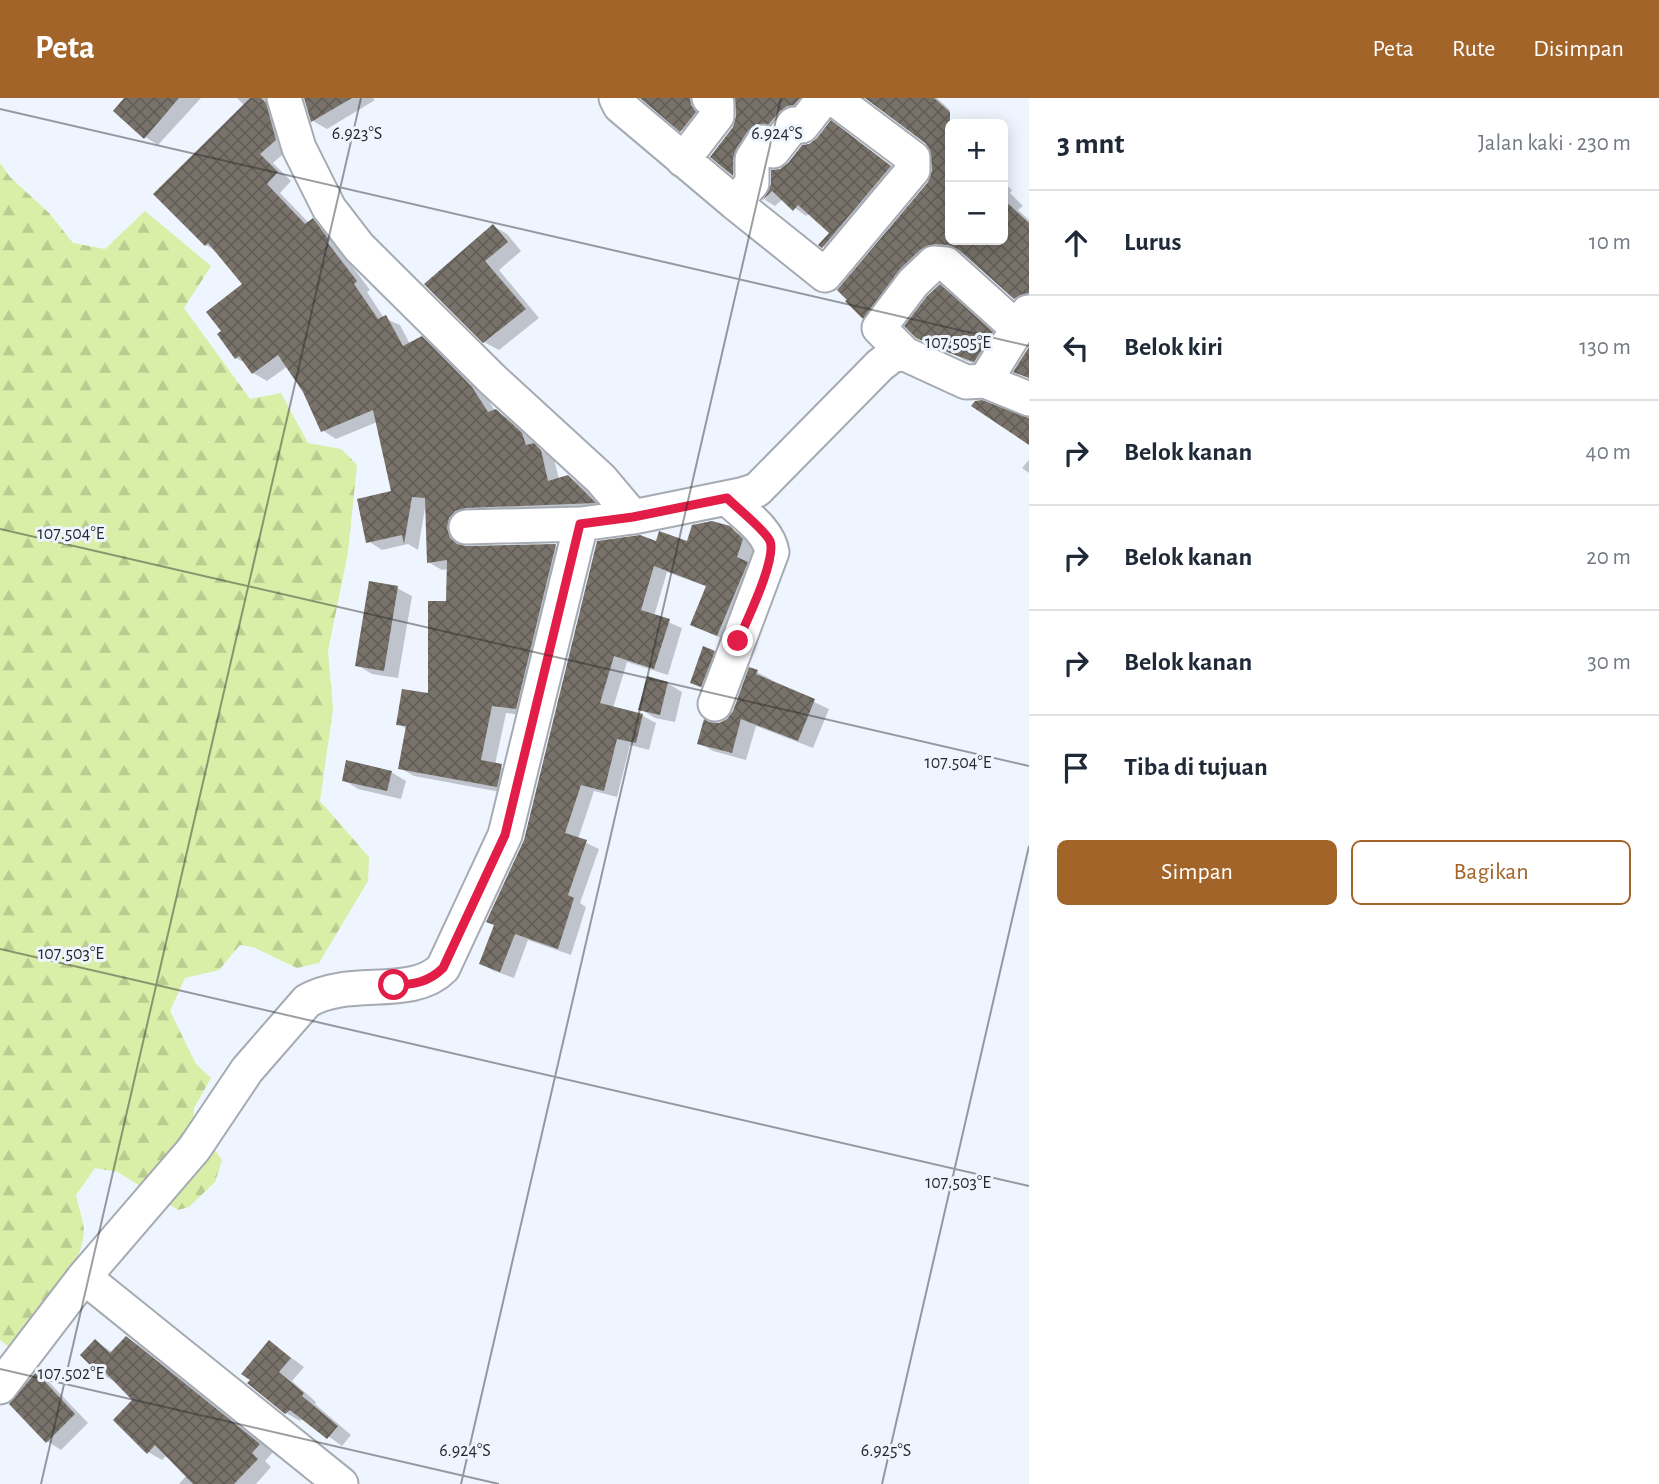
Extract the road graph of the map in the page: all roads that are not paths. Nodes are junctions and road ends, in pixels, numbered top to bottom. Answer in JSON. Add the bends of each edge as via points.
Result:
{"nodes":[{"id":1,"x":284,"y":98,"type":"edge"},
{"id":2,"x":616,"y":98,"type":"edge"},
{"id":3,"x":709,"y":98,"type":"edge"},
{"id":4,"x":824,"y":98,"type":"edge"},
{"id":5,"x":833,"y":98,"type":"edge"},
{"id":6,"x":683,"y":160,"type":"junction"},
{"id":7,"x":735,"y":203,"type":"junction"},
{"id":8,"x":1023,"y":319,"type":"edge"},
{"id":9,"x":905,"y":354,"type":"junction"},
{"id":10,"x":985,"y":381,"type":"junction"},
{"id":11,"x":1029,"y":399,"type":"edge"},
{"id":12,"x":727,"y":498,"type":"junction"},
{"id":13,"x":633,"y":517,"type":"junction"},
{"id":14,"x":580,"y":524,"type":"junction"},
{"id":15,"x":466,"y":527,"type":"dead end"},
{"id":16,"x":715,"y":704,"type":"dead end"},
{"id":17,"x":84,"y":1277,"type":"junction"},
{"id":18,"x":0,"y":1387,"type":"edge"},
{"id":19,"x":341,"y":1484,"type":"edge"}],
"edges":[{"from":1,"to":13,"type":"street","via":[[299,148],[329,208],[359,247],[601,479]]},
{"from":2,"to":6,"type":"street"},
{"from":3,"to":6,"type":"street","via":[[717,104],[717,116]]},
{"from":4,"to":7,"type":"street","via":[[802,126],[794,124],[773,151],[763,142],[752,159],[752,183]]},
{"from":5,"to":7,"type":"street","via":[[913,158],[915,165],[825,275]]},
{"from":6,"to":7,"type":"street"},
{"from":8,"to":9,"type":"street","via":[[946,264],[934,262],[879,328]]},
{"from":8,"to":10,"type":"street"},
{"from":9,"to":10,"type":"street","via":[[966,383]]},
{"from":9,"to":12,"type":"street","via":[[893,355],[880,365],[757,490]]},
{"from":10,"to":11,"type":"street"},
{"from":12,"to":13,"type":"street"},
{"from":12,"to":16,"type":"street","via":[[762,531],[772,552]]},
{"from":13,"to":14,"type":"street"},
{"from":14,"to":15,"type":"street"},
{"from":14,"to":17,"type":"street","via":[[505,835],[443,968],[417,983],[335,989],[307,1001],[247,1070],[194,1149]]},
{"from":17,"to":18,"type":"street"},
{"from":17,"to":19,"type":"street"}]}
